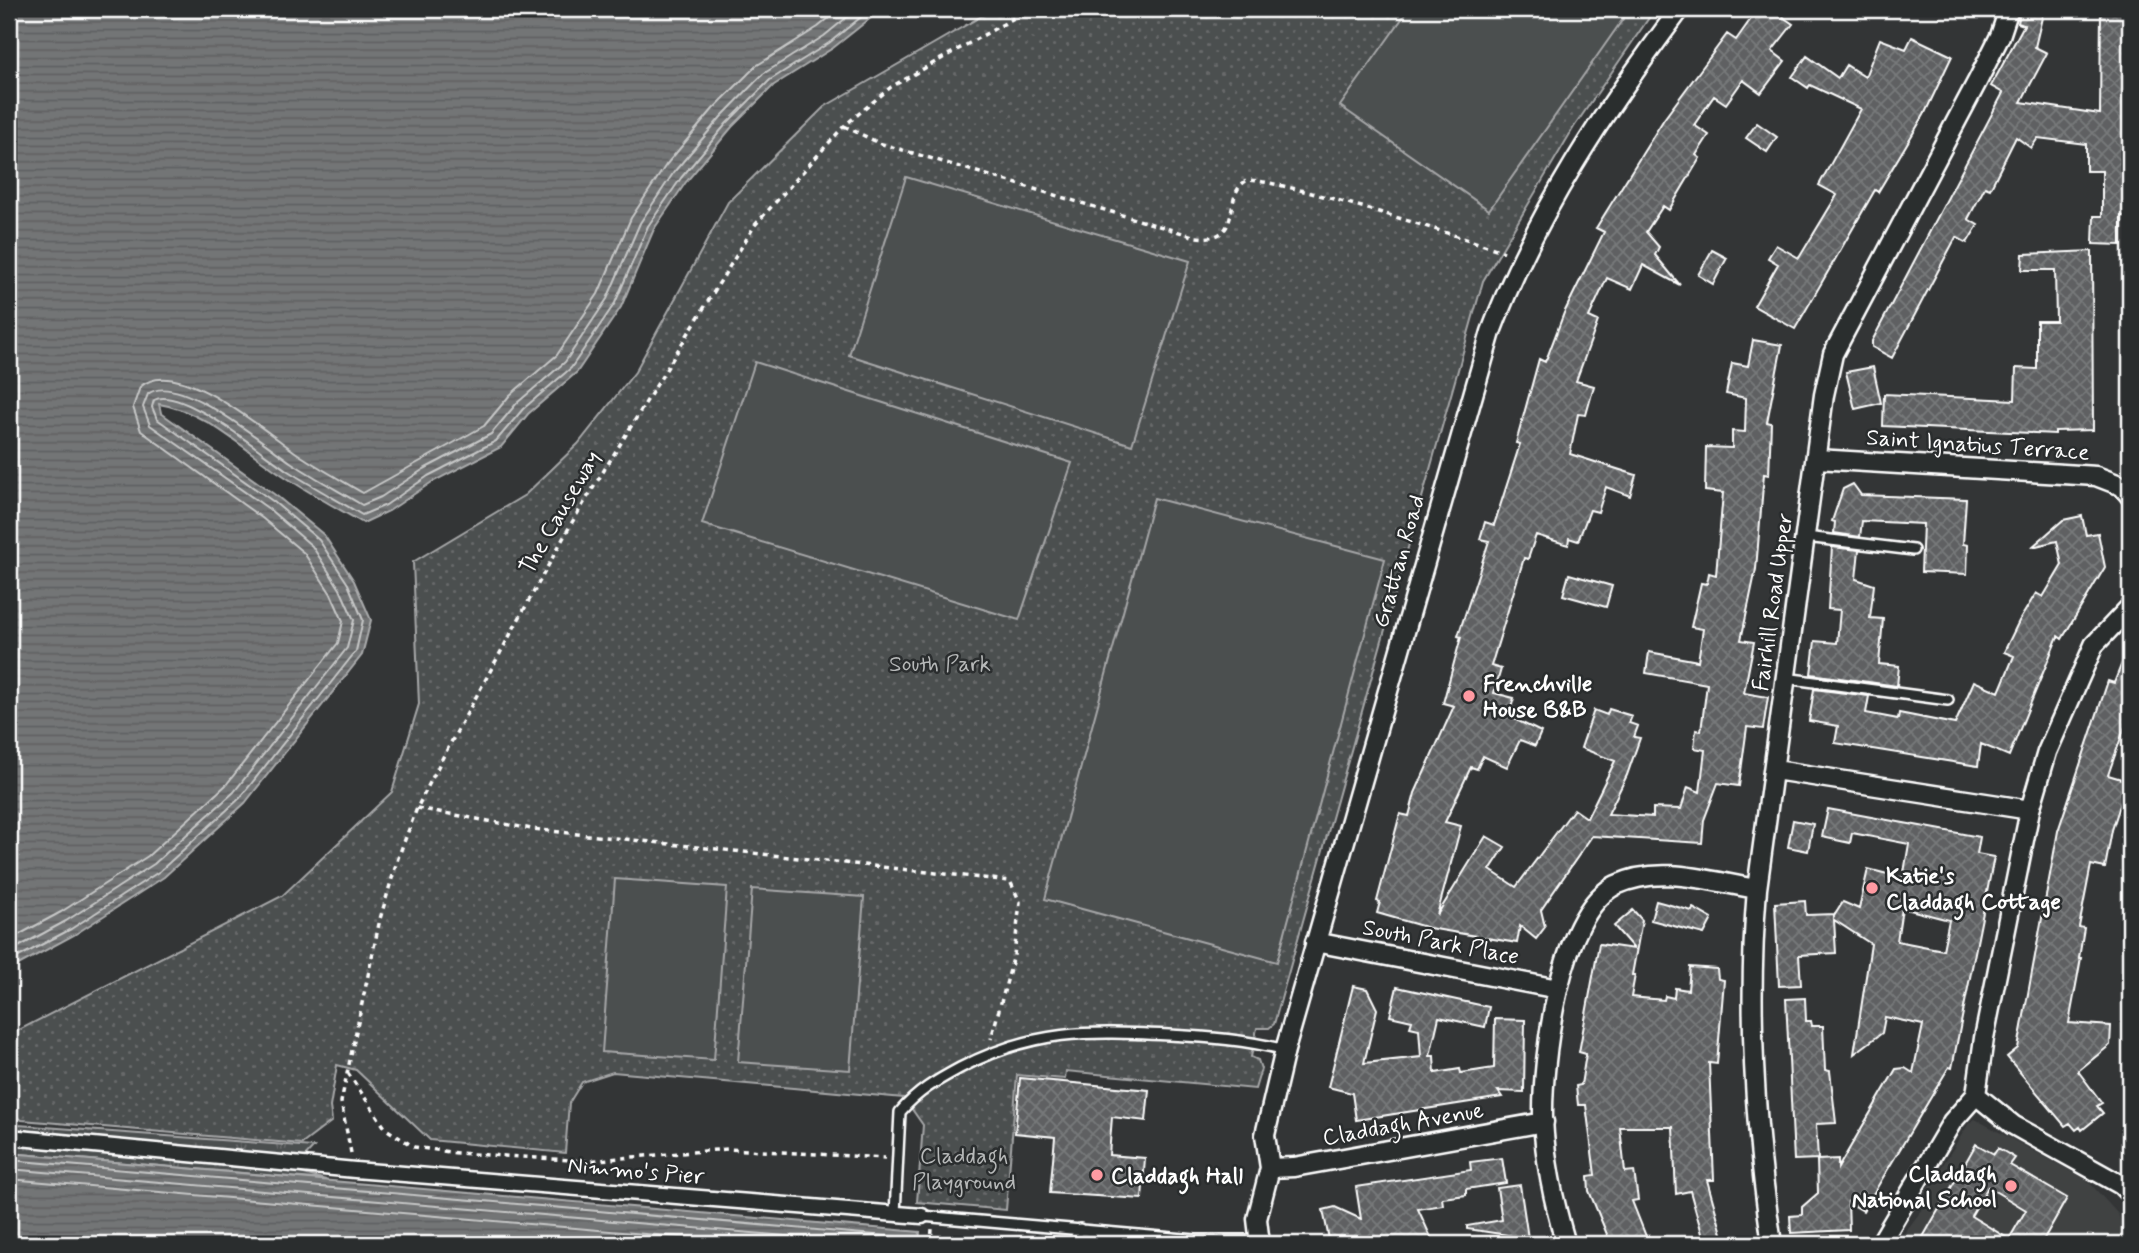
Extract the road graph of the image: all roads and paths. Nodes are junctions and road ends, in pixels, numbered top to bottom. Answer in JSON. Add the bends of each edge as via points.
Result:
{"nodes":[{"id":1,"x":1030,"y":9,"type":"edge"},
{"id":2,"x":1680,"y":9,"type":"edge"},
{"id":3,"x":2009,"y":9,"type":"edge"},
{"id":4,"x":844,"y":126,"type":"junction"},
{"id":5,"x":1504,"y":252,"type":"dead end"},
{"id":6,"x":1817,"y":459,"type":"junction"},
{"id":7,"x":2130,"y":496,"type":"edge"},
{"id":8,"x":1806,"y":537,"type":"junction"},
{"id":9,"x":1913,"y":550,"type":"dead end"},
{"id":10,"x":2130,"y":607,"type":"edge"},
{"id":11,"x":1785,"y":678,"type":"junction"},
{"id":12,"x":1948,"y":700,"type":"dead end"},
{"id":13,"x":1775,"y":770,"type":"junction"},
{"id":14,"x":417,"y":808,"type":"junction"},
{"id":15,"x":2031,"y":810,"type":"junction"},
{"id":16,"x":1757,"y":889,"type":"junction"},
{"id":17,"x":1315,"y":942,"type":"junction"},
{"id":18,"x":1558,"y":989,"type":"junction"},
{"id":19,"x":1285,"y":1050,"type":"junction"},
{"id":20,"x":987,"y":1054,"type":"junction"},
{"id":21,"x":347,"y":1072,"type":"junction"},
{"id":22,"x":1976,"y":1095,"type":"junction"},
{"id":23,"x":1544,"y":1122,"type":"junction"},
{"id":24,"x":9,"y":1137,"type":"edge"},
{"id":25,"x":898,"y":1159,"type":"junction"},
{"id":26,"x":1270,"y":1168,"type":"junction"},
{"id":27,"x":355,"y":1170,"type":"junction"},
{"id":28,"x":2130,"y":1194,"type":"edge"},
{"id":29,"x":895,"y":1214,"type":"junction"},
{"id":30,"x":922,"y":1216,"type":"joint"},
{"id":31,"x":1080,"y":1229,"type":"junction"},
{"id":32,"x":1260,"y":1242,"type":"edge"},
{"id":33,"x":1072,"y":1244,"type":"edge"},
{"id":34,"x":1566,"y":1244,"type":"edge"},
{"id":35,"x":1772,"y":1244,"type":"edge"},
{"id":36,"x":1880,"y":1244,"type":"edge"}],
"edges":[{"from":1,"to":4,"type":"path","name":"The Causeway","via":[[891,87]]},
{"from":2,"to":17,"type":"street","name":"Grattan Road","via":[[1560,186],[1497,314]]},
{"from":3,"to":6,"type":"street","name":"Fairhill Road Upper","via":[[1984,69],[1833,354]]},
{"from":4,"to":5,"type":"path","via":[[878,143],[1196,237],[1213,237],[1225,230],[1239,189],[1254,179],[1295,186]]},
{"from":4,"to":14,"type":"path","name":"The Causeway","via":[[755,225],[669,362],[571,524]]},
{"from":6,"to":7,"type":"street","name":"Saint Ignatius Terrace","via":[[2096,476],[2122,486]]},
{"from":6,"to":8,"type":"street","name":"Fairhill Road Upper"},
{"from":8,"to":9,"type":"lane"},
{"from":8,"to":11,"type":"street","name":"Fairhill Road Upper"},
{"from":10,"to":15,"type":"street","via":[[2088,657],[2047,752]]},
{"from":11,"to":12,"type":"lane"},
{"from":11,"to":13,"type":"street","name":"Fairhill Road Upper"},
{"from":13,"to":15,"type":"street"},
{"from":13,"to":16,"type":"street","name":"Fairhill Road Upper"},
{"from":14,"to":20,"type":"path","via":[[532,829],[1010,881],[1020,902],[1014,955]]},
{"from":14,"to":21,"type":"path","name":"The Causeway","via":[[380,919]]},
{"from":15,"to":22,"type":"street"},
{"from":16,"to":18,"type":"street","via":[[1678,876],[1650,876],[1618,884],[1595,900],[1578,926]]},
{"from":16,"to":35,"type":"street","name":"Fairhill Road Upper","via":[[1751,956],[1751,1060]]},
{"from":17,"to":18,"type":"street","name":"South Park Place"},
{"from":17,"to":19,"type":"street","name":"Grattan Road"},
{"from":18,"to":23,"type":"street"},
{"from":19,"to":20,"type":"lane","via":[[1254,1041],[1086,1032],[1037,1038]]},
{"from":19,"to":26,"type":"street","name":"Grattan Road","via":[[1265,1135]]},
{"from":20,"to":25,"type":"lane","via":[[929,1083],[900,1112]]},
{"from":21,"to":25,"type":"path","via":[[386,1129],[414,1146],[446,1152],[586,1161],[728,1149]]},
{"from":21,"to":27,"type":"path","name":"The Causeway","via":[[341,1102]]},
{"from":22,"to":28,"type":"street","via":[[2013,1125]]},
{"from":22,"to":36,"type":"street","via":[[1952,1122]]},
{"from":23,"to":26,"type":"street","name":"Claddagh Avenue"},
{"from":23,"to":34,"type":"street","via":[[1552,1188]]},
{"from":24,"to":27,"type":"street","name":"Nimmo's Pier"},
{"from":25,"to":29,"type":"lane"},
{"from":26,"to":32,"type":"street","via":[[1257,1219]]},
{"from":27,"to":29,"type":"street","name":"Nimmo's Pier"},
{"from":29,"to":30,"type":"street","name":"Nimmo's Pier"},
{"from":30,"to":31,"type":"lane","name":"Nimmo's Pier"},
{"from":31,"to":32,"type":"lane","name":"Nimmo's Pier"},
{"from":31,"to":33,"type":"lane"}]}
